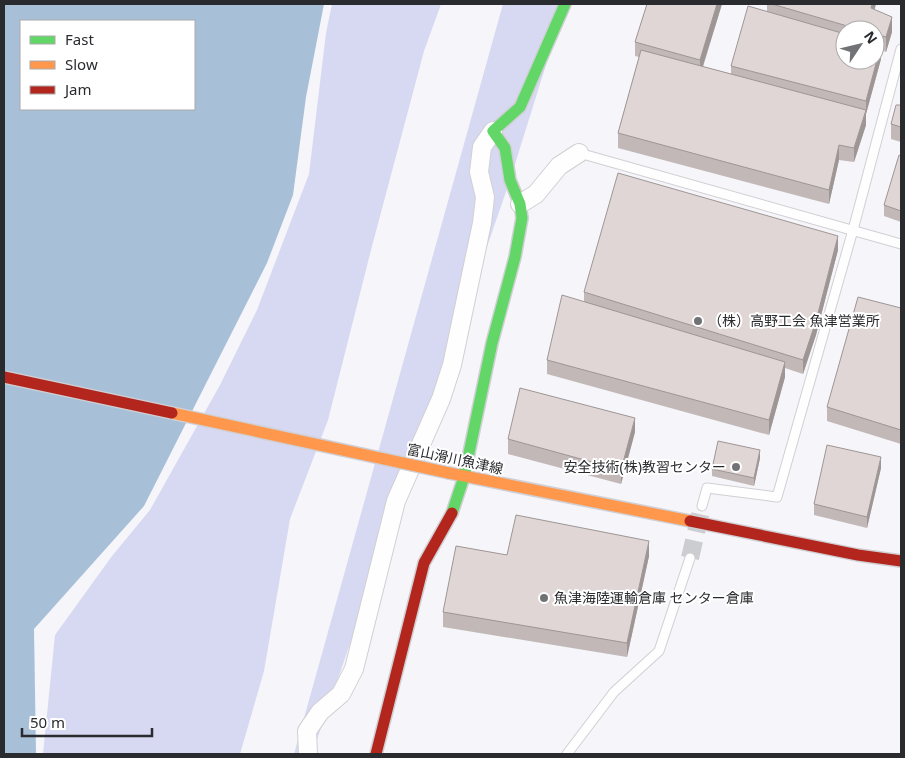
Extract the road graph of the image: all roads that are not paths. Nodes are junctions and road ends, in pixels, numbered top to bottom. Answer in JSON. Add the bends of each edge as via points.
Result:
{"nodes":[{"id":1,"x":566,"y":4,"type":"edge"},
{"id":2,"x":901,"y":49,"type":"edge"},
{"id":3,"x":493,"y":131,"type":"junction"},
{"id":4,"x":580,"y":153,"type":"joint"},
{"id":5,"x":520,"y":204,"type":"junction"},
{"id":6,"x":853,"y":230,"type":"junction"},
{"id":7,"x":901,"y":244,"type":"edge"},
{"id":8,"x":4,"y":377,"type":"edge"},
{"id":9,"x":464,"y":477,"type":"junction"},
{"id":10,"x":702,"y":506,"type":"tunnel mouth"},
{"id":11,"x":690,"y":558,"type":"tunnel mouth"},
{"id":12,"x":901,"y":561,"type":"edge"},
{"id":13,"x":308,"y":754,"type":"edge"},
{"id":14,"x":376,"y":754,"type":"edge"},
{"id":15,"x":567,"y":754,"type":"edge"}],
"edges":[{"from":1,"to":3,"type":"main road","via":[[520,107]]},
{"from":2,"to":6,"type":"lane"},
{"from":3,"to":5,"type":"main road","via":[[505,148],[510,180]]},
{"from":3,"to":13,"type":"street","via":[[482,147],[479,172],[485,197],[482,223],[452,365],[441,399],[396,501],[354,669],[341,694],[320,712],[307,731]]},
{"from":4,"to":5,"type":"street","via":[[559,166],[536,194]]},
{"from":4,"to":6,"type":"lane"},
{"from":5,"to":9,"type":"main road","via":[[522,218],[515,257],[492,343]]},
{"from":6,"to":7,"type":"lane"},
{"from":6,"to":10,"type":"lane","via":[[777,497],[707,488]]},
{"from":8,"to":9,"type":"main road","name":"富山滑川魚津線","bridge":true},
{"from":9,"to":12,"type":"main road","name":"富山滑川魚津線"},
{"from":9,"to":14,"type":"main road","via":[[455,507],[424,563]]},
{"from":11,"to":15,"type":"lane","via":[[658,651],[614,692]]}]}
